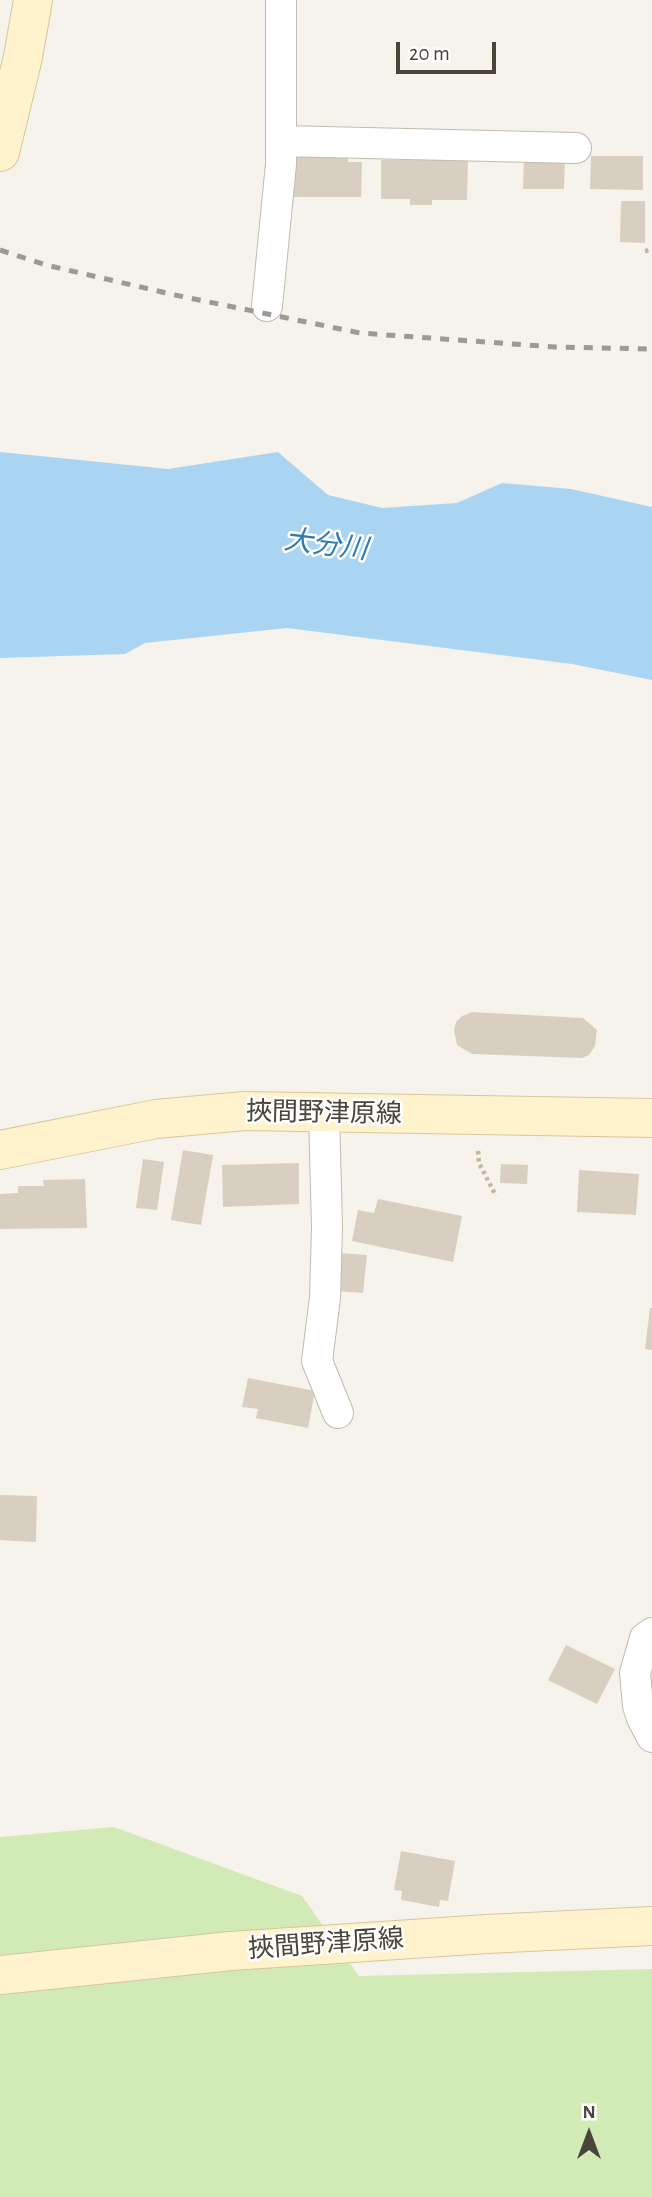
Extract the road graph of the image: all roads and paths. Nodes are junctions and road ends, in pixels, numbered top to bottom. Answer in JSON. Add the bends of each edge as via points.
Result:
{"nodes":[{"id":1,"x":33,"y":0,"type":"edge"},
{"id":2,"x":281,"y":0,"type":"edge"},
{"id":3,"x":281,"y":141,"type":"junction"},
{"id":4,"x":576,"y":148,"type":"dead end"},
{"id":5,"x":0,"y":152,"type":"edge"},
{"id":6,"x":652,"y":250,"type":"edge"},
{"id":7,"x":645,"y":251,"type":"dead end"},
{"id":8,"x":267,"y":306,"type":"dead end"},
{"id":9,"x":324,"y":1112,"type":"junction"},
{"id":10,"x":472,"y":1115,"type":"junction"},
{"id":11,"x":652,"y":1118,"type":"edge"},
{"id":12,"x":0,"y":1150,"type":"edge"},
{"id":13,"x":496,"y":1196,"type":"dead end"},
{"id":14,"x":338,"y":1413,"type":"dead end"},
{"id":15,"x":652,"y":1633,"type":"edge"},
{"id":16,"x":652,"y":1738,"type":"edge"},
{"id":17,"x":652,"y":1926,"type":"edge"},
{"id":18,"x":0,"y":1975,"type":"edge"}],
"edges":[{"from":1,"to":5,"type":"main road"},
{"from":2,"to":3,"type":"street"},
{"from":3,"to":4,"type":"street"},
{"from":3,"to":8,"type":"street"},
{"from":6,"to":7,"type":"path"},
{"from":9,"to":10,"type":"main road","name":"挾間野津原線"},
{"from":9,"to":12,"type":"main road","name":"挾間野津原線","via":[[198,1114]]},
{"from":9,"to":14,"type":"street","via":[[326,1263],[317,1361]]},
{"from":10,"to":11,"type":"main road","name":"挾間野津原線"},
{"from":10,"to":13,"type":"path","via":[[480,1163]]},
{"from":15,"to":16,"type":"street","via":[[645,1638],[635,1674],[642,1718]]},
{"from":17,"to":18,"type":"main road","name":"挾間野津原線","via":[[231,1951]]}]}
